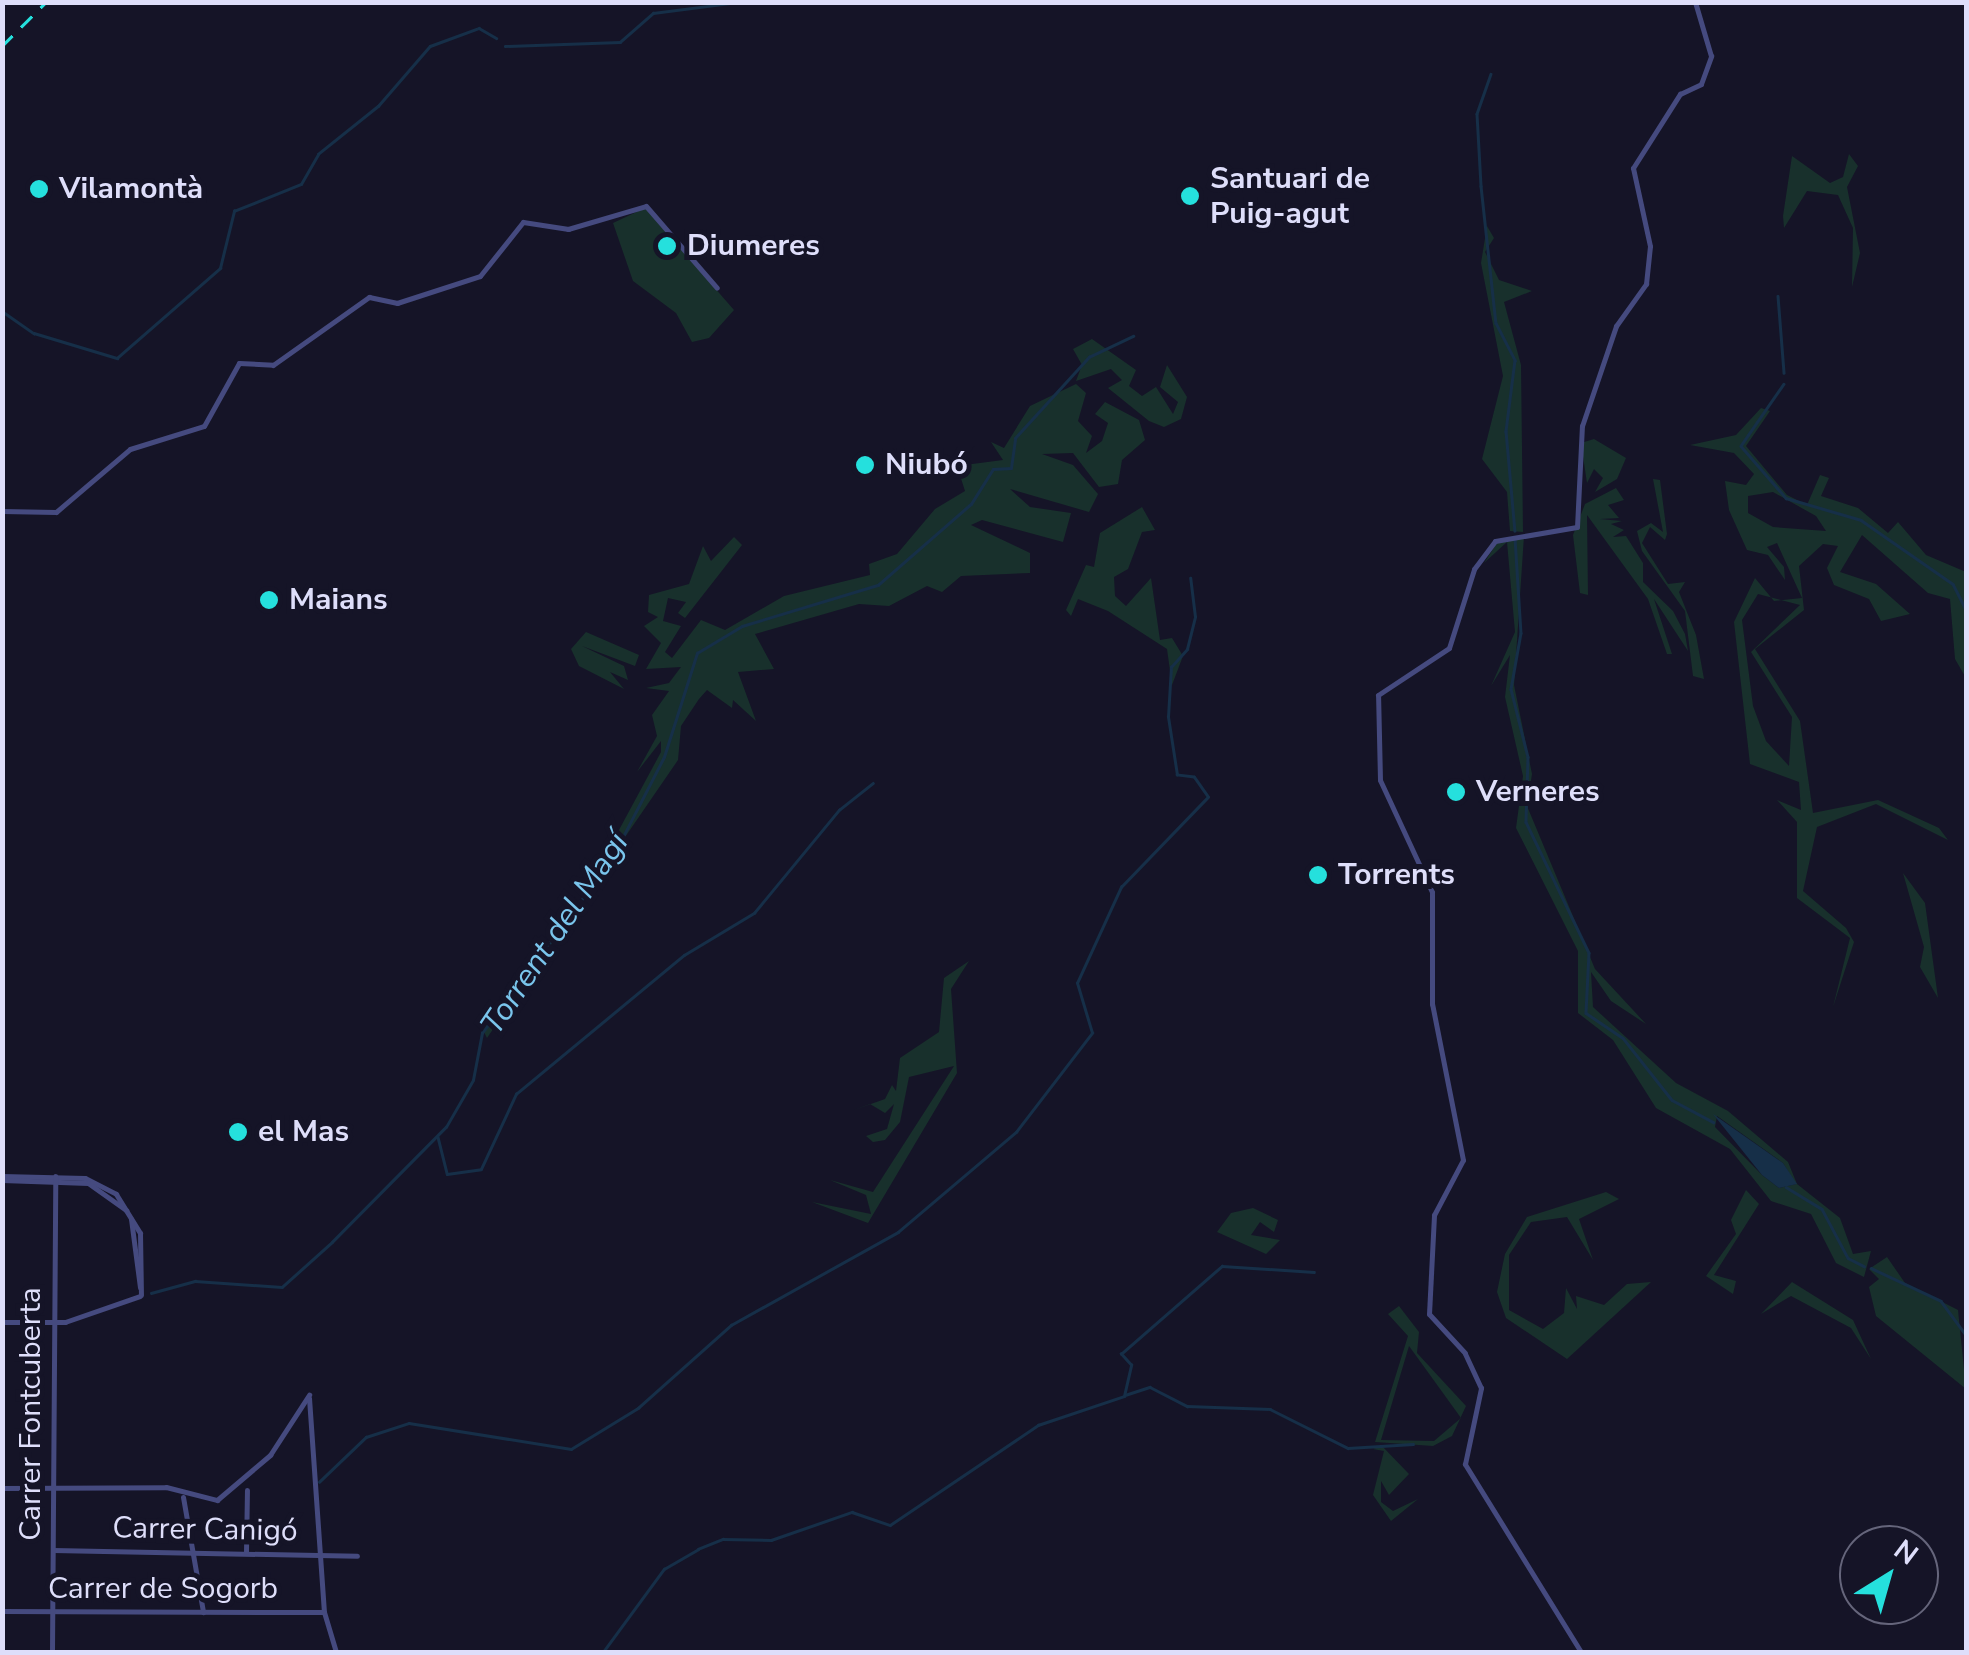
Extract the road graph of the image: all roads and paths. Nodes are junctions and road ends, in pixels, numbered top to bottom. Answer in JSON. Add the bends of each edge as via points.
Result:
{"nodes":[{"id":1,"x":1695,"y":2,"type":"edge"},
{"id":2,"x":717,"y":288,"type":"dead end"},
{"id":3,"x":2,"y":511,"type":"edge"},
{"id":4,"x":2,"y":1178,"type":"edge"},
{"id":5,"x":55,"y":1178,"type":"junction"},
{"id":6,"x":2,"y":1322,"type":"edge"},
{"id":7,"x":54,"y":1323,"type":"junction"},
{"id":8,"x":2,"y":1488,"type":"edge"},
{"id":9,"x":53,"y":1488,"type":"junction"},
{"id":10,"x":247,"y":1490,"type":"dead end"},
{"id":11,"x":182,"y":1496,"type":"junction"},
{"id":12,"x":52,"y":1550,"type":"junction"},
{"id":13,"x":192,"y":1551,"type":"junction"},
{"id":14,"x":246,"y":1552,"type":"junction"},
{"id":15,"x":318,"y":1555,"type":"junction"},
{"id":16,"x":358,"y":1556,"type":"dead end"},
{"id":17,"x":2,"y":1612,"type":"edge"},
{"id":18,"x":52,"y":1612,"type":"junction"},
{"id":19,"x":204,"y":1612,"type":"junction"},
{"id":20,"x":324,"y":1612,"type":"junction"},
{"id":21,"x":52,"y":1652,"type":"edge"},
{"id":22,"x":336,"y":1652,"type":"edge"},
{"id":23,"x":1581,"y":1652,"type":"edge"}],
"edges":[{"from":1,"to":23,"type":"street","via":[[1711,56],[1701,84],[1680,94],[1634,168],[1650,246],[1646,284],[1616,326],[1582,426],[1578,527],[1494,542],[1474,569],[1449,648],[1378,696],[1380,780],[1432,892],[1432,1004],[1463,1160],[1434,1215],[1428,1314],[1465,1353],[1481,1388],[1464,1464]]},
{"from":2,"to":3,"type":"street","via":[[646,206],[568,229],[523,222],[480,276],[396,303],[369,298],[272,365],[239,364],[204,426],[130,449],[56,512]]},
{"from":4,"to":5,"type":"street"},
{"from":5,"to":7,"type":"street","name":"Carrer Fontcuberta"},
{"from":5,"to":7,"type":"street","via":[[96,1186],[124,1206],[141,1295]]},
{"from":6,"to":7,"type":"street"},
{"from":7,"to":9,"type":"street","name":"Carrer Fontcuberta"},
{"from":8,"to":9,"type":"street"},
{"from":9,"to":11,"type":"street","via":[[166,1487]]},
{"from":9,"to":12,"type":"street","name":"Carrer Fontcuberta"},
{"from":10,"to":14,"type":"street"},
{"from":11,"to":13,"type":"street"},
{"from":11,"to":15,"type":"street","via":[[226,1494],[270,1454],[309,1395]]},
{"from":12,"to":13,"type":"street","name":"Carrer Canigó"},
{"from":12,"to":18,"type":"street","name":"Carrer Fontcuberta"},
{"from":13,"to":14,"type":"street","name":"Carrer Canigó"},
{"from":13,"to":19,"type":"street"},
{"from":14,"to":15,"type":"street","name":"Carrer Canigó"},
{"from":15,"to":16,"type":"street","name":"Carrer Canigó"},
{"from":15,"to":20,"type":"street"},
{"from":17,"to":18,"type":"street","name":"Carrer de Sogorb"},
{"from":18,"to":19,"type":"street","name":"Carrer de Sogorb"},
{"from":18,"to":21,"type":"street","name":"Carrer Fontcuberta"},
{"from":19,"to":20,"type":"street","name":"Carrer de Sogorb"},
{"from":20,"to":22,"type":"street"}]}
